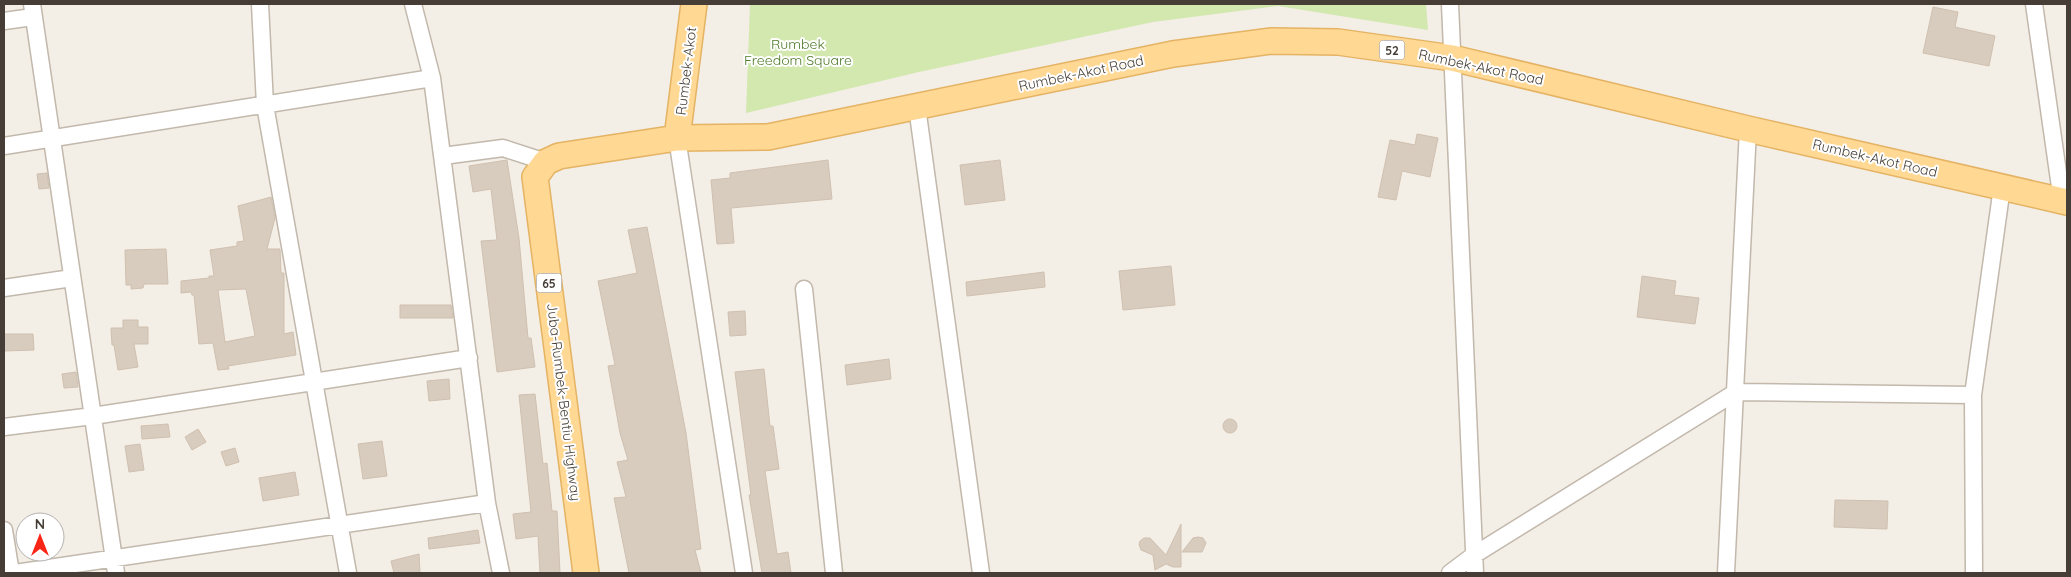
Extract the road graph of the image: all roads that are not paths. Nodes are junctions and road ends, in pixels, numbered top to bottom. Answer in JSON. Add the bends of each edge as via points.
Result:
{"nodes":[{"id":1,"x":260,"y":4,"type":"edge"},
{"id":2,"x":413,"y":4,"type":"edge"},
{"id":3,"x":694,"y":4,"type":"edge"},
{"id":4,"x":1450,"y":4,"type":"edge"},
{"id":5,"x":2034,"y":4,"type":"edge"},
{"id":6,"x":32,"y":10,"type":"edge"},
{"id":7,"x":4,"y":21,"type":"edge"},
{"id":8,"x":1452,"y":58,"type":"junction"},
{"id":9,"x":432,"y":78,"type":"junction"},
{"id":10,"x":265,"y":105,"type":"junction"},
{"id":11,"x":917,"y":107,"type":"junction"},
{"id":12,"x":1748,"y":129,"type":"junction"},
{"id":13,"x":52,"y":138,"type":"junction"},
{"id":14,"x":677,"y":138,"type":"junction"},
{"id":15,"x":4,"y":146,"type":"edge"},
{"id":16,"x":442,"y":156,"type":"junction"},
{"id":17,"x":546,"y":162,"type":"junction"},
{"id":18,"x":2002,"y":187,"type":"junction"},
{"id":19,"x":2065,"y":201,"type":"edge"},
{"id":20,"x":72,"y":278,"type":"junction"},
{"id":21,"x":4,"y":288,"type":"edge"},
{"id":22,"x":804,"y":289,"type":"dead end"},
{"id":23,"x":469,"y":358,"type":"junction"},
{"id":24,"x":314,"y":381,"type":"junction"},
{"id":25,"x":1736,"y":392,"type":"junction"},
{"id":26,"x":1973,"y":396,"type":"junction"},
{"id":27,"x":93,"y":416,"type":"junction"},
{"id":28,"x":4,"y":427,"type":"edge"},
{"id":29,"x":487,"y":503,"type":"junction"},
{"id":30,"x":339,"y":524,"type":"junction"},
{"id":31,"x":4,"y":530,"type":"edge"},
{"id":32,"x":1474,"y":555,"type":"junction"},
{"id":33,"x":114,"y":566,"type":"edge"},
{"id":34,"x":13,"y":573,"type":"edge"},
{"id":35,"x":348,"y":573,"type":"edge"},
{"id":36,"x":501,"y":573,"type":"edge"},
{"id":37,"x":586,"y":573,"type":"edge"},
{"id":38,"x":744,"y":573,"type":"edge"},
{"id":39,"x":834,"y":573,"type":"edge"},
{"id":40,"x":981,"y":573,"type":"edge"},
{"id":41,"x":1450,"y":573,"type":"edge"},
{"id":42,"x":1475,"y":573,"type":"edge"},
{"id":43,"x":1726,"y":573,"type":"edge"},
{"id":44,"x":1974,"y":573,"type":"edge"}],
"edges":[{"from":1,"to":10,"type":"street"},
{"from":2,"to":9,"type":"street"},
{"from":3,"to":14,"type":"main road","name":"Rumbek-Akot"},
{"from":4,"to":8,"type":"street"},
{"from":5,"to":19,"type":"street"},
{"from":6,"to":7,"type":"street"},
{"from":6,"to":13,"type":"street"},
{"from":8,"to":11,"type":"main road","name":"Rumbek-Akot Road","number":"52","via":[[1338,42],[1272,41],[1173,54]]},
{"from":8,"to":12,"type":"main road","name":"Rumbek-Akot Road","number":"52"},
{"from":8,"to":32,"type":"street"},
{"from":9,"to":10,"type":"street"},
{"from":9,"to":16,"type":"street"},
{"from":10,"to":13,"type":"street"},
{"from":10,"to":24,"type":"street"},
{"from":11,"to":14,"type":"main road","name":"Rumbek-Akot Road","number":"52","via":[[768,137]]},
{"from":11,"to":40,"type":"street"},
{"from":12,"to":18,"type":"main road","name":"Rumbek-Akot Road","number":"52"},
{"from":12,"to":25,"type":"street"},
{"from":13,"to":15,"type":"street"},
{"from":13,"to":20,"type":"street"},
{"from":14,"to":17,"type":"main road","via":[[559,156]]},
{"from":14,"to":38,"type":"street"},
{"from":16,"to":17,"type":"street","via":[[503,148]]},
{"from":16,"to":23,"type":"street"},
{"from":17,"to":37,"type":"main road","name":"Juba-Rumbek-Bentiu Highway","number":"65","via":[[535,177]]},
{"from":18,"to":19,"type":"main road","name":"Rumbek-Akot Road","number":"52"},
{"from":18,"to":26,"type":"street"},
{"from":20,"to":21,"type":"street"},
{"from":20,"to":27,"type":"street"},
{"from":22,"to":39,"type":"street"},
{"from":23,"to":24,"type":"street"},
{"from":23,"to":29,"type":"street"},
{"from":24,"to":27,"type":"street"},
{"from":24,"to":30,"type":"street"},
{"from":25,"to":26,"type":"street"},
{"from":25,"to":32,"type":"street"},
{"from":25,"to":43,"type":"street"},
{"from":26,"to":44,"type":"street"},
{"from":27,"to":28,"type":"street"},
{"from":27,"to":33,"type":"street"},
{"from":29,"to":30,"type":"street"},
{"from":29,"to":36,"type":"street"},
{"from":30,"to":33,"type":"street"},
{"from":30,"to":35,"type":"street"},
{"from":31,"to":34,"type":"street"},
{"from":32,"to":41,"type":"street"},
{"from":32,"to":42,"type":"street"},
{"from":33,"to":34,"type":"street"}]}
